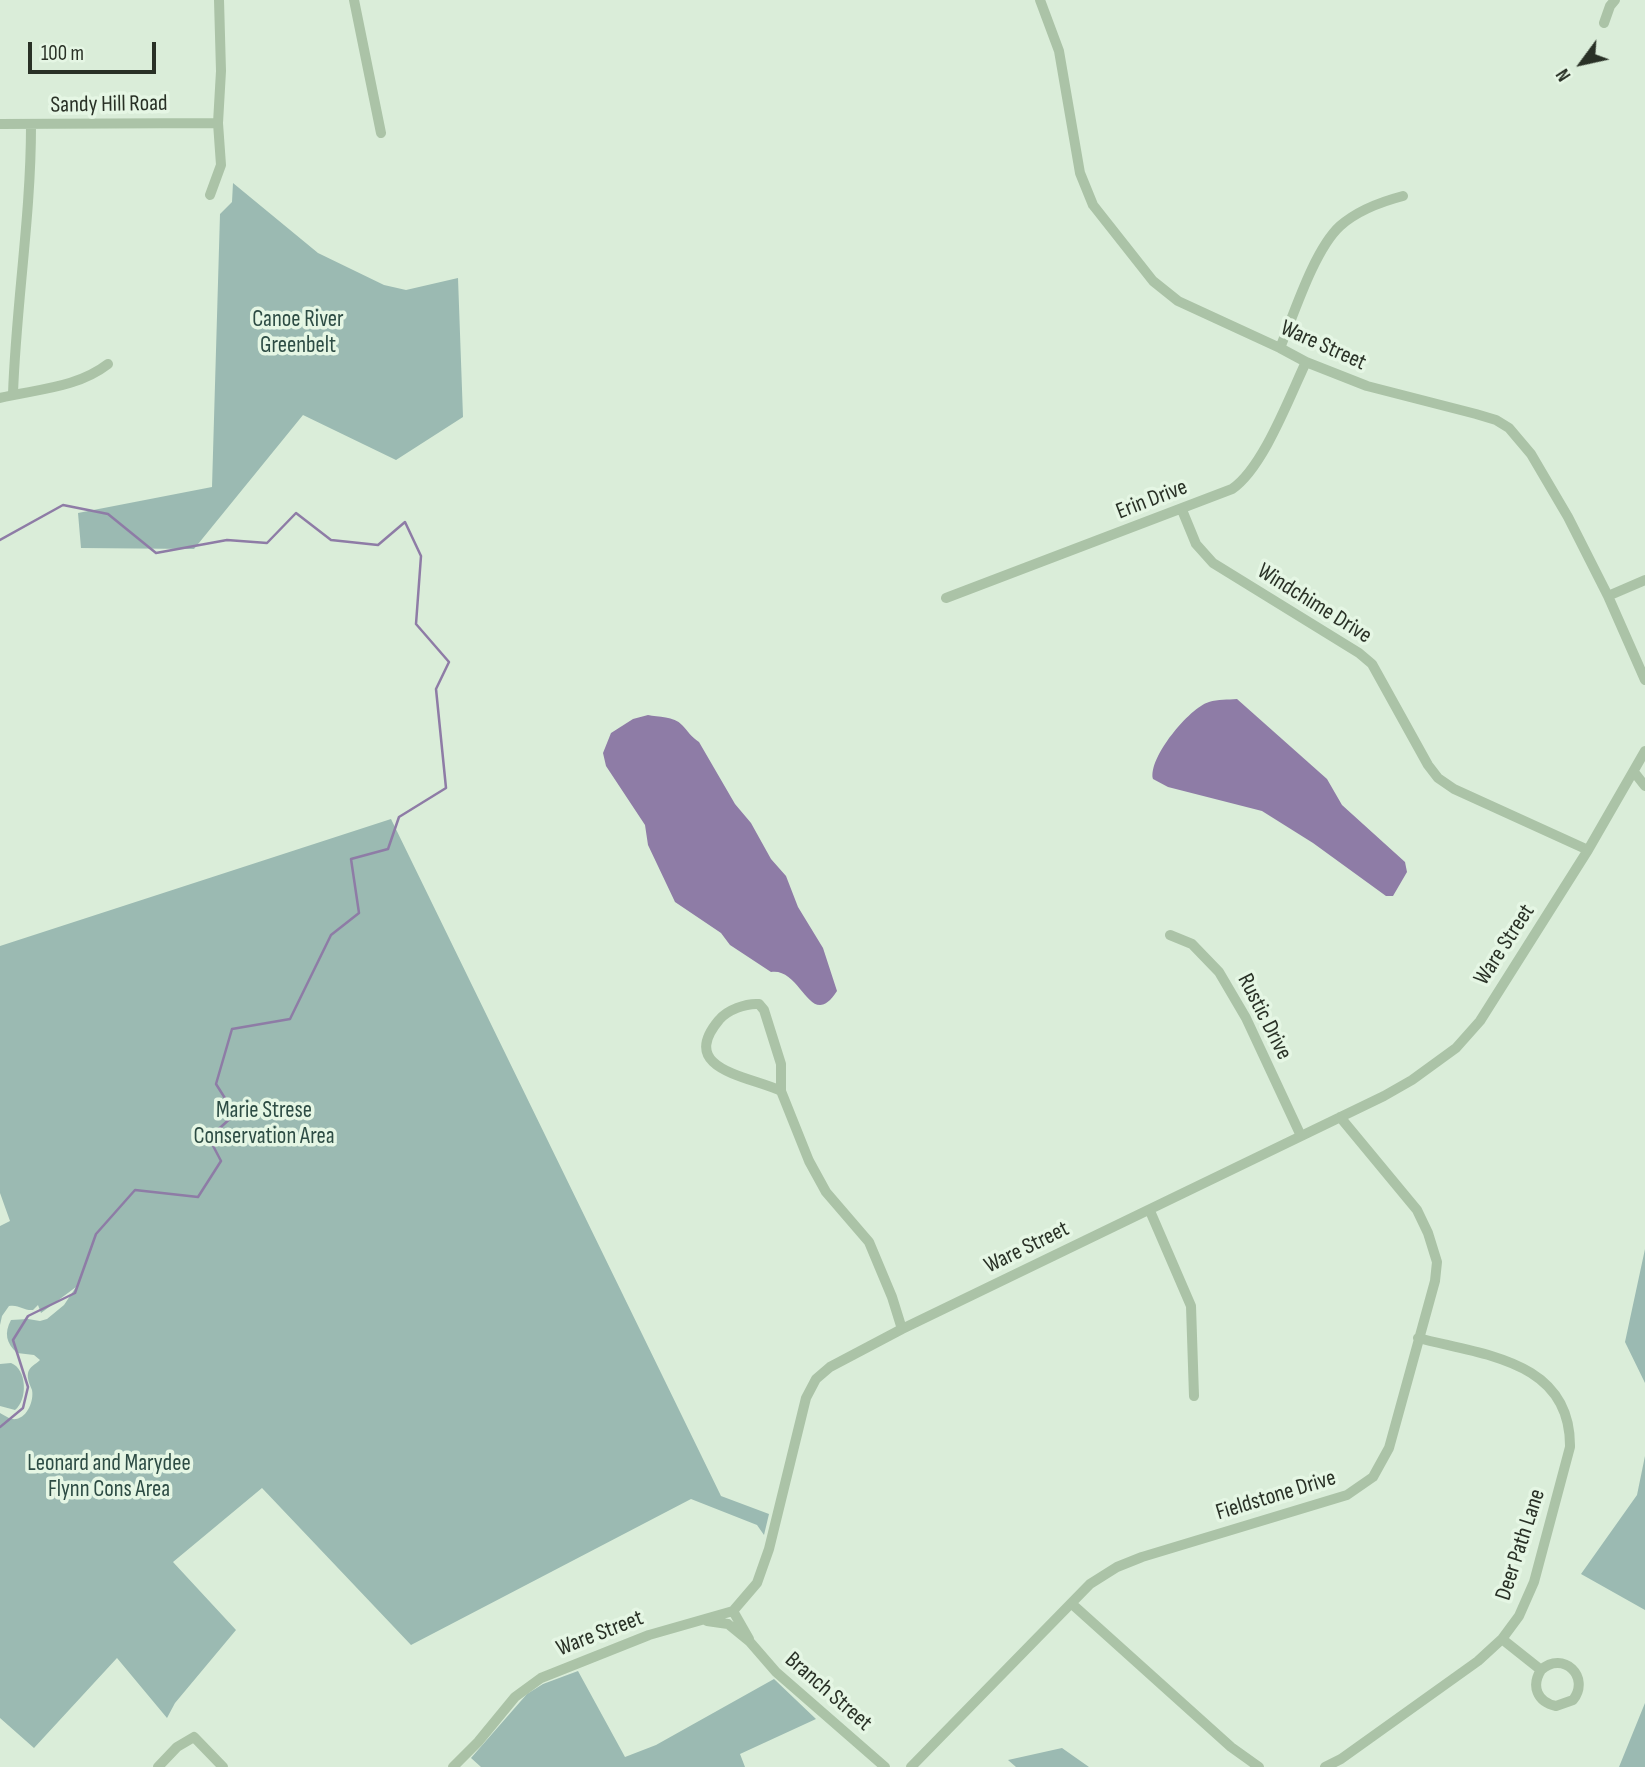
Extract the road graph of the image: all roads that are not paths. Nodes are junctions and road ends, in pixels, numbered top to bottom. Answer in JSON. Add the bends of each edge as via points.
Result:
{"nodes":[{"id":1,"x":219,"y":0,"type":"edge"},
{"id":2,"x":354,"y":0,"type":"edge"},
{"id":3,"x":1040,"y":0,"type":"edge"},
{"id":4,"x":1615,"y":0,"type":"edge"},
{"id":5,"x":1604,"y":23,"type":"dead end"},
{"id":6,"x":218,"y":123,"type":"junction"},
{"id":7,"x":0,"y":124,"type":"edge"},
{"id":8,"x":31,"y":126,"type":"junction"},
{"id":9,"x":381,"y":133,"type":"dead end"},
{"id":10,"x":210,"y":195,"type":"dead end"},
{"id":11,"x":1403,"y":196,"type":"dead end"},
{"id":12,"x":1280,"y":348,"type":"junction"},
{"id":13,"x":1306,"y":362,"type":"junction"},
{"id":14,"x":108,"y":364,"type":"dead end"},
{"id":15,"x":13,"y":394,"type":"junction"},
{"id":16,"x":0,"y":397,"type":"edge"},
{"id":17,"x":1182,"y":510,"type":"junction"},
{"id":18,"x":1645,"y":580,"type":"edge"},
{"id":19,"x":1608,"y":596,"type":"junction"},
{"id":20,"x":946,"y":598,"type":"dead end"},
{"id":21,"x":1645,"y":680,"type":"edge"},
{"id":22,"x":1645,"y":751,"type":"edge"},
{"id":23,"x":1634,"y":772,"type":"junction"},
{"id":24,"x":1645,"y":786,"type":"edge"},
{"id":25,"x":1588,"y":850,"type":"junction"},
{"id":26,"x":1170,"y":935,"type":"dead end"},
{"id":27,"x":781,"y":1091,"type":"junction"},
{"id":28,"x":1340,"y":1117,"type":"junction"},
{"id":29,"x":1301,"y":1136,"type":"junction"},
{"id":30,"x":1150,"y":1211,"type":"junction"},
{"id":31,"x":902,"y":1329,"type":"junction"},
{"id":32,"x":1418,"y":1338,"type":"junction"},
{"id":33,"x":1194,"y":1395,"type":"dead end"},
{"id":34,"x":1072,"y":1604,"type":"junction"},
{"id":35,"x":733,"y":1611,"type":"junction"},
{"id":36,"x":704,"y":1620,"type":"junction"},
{"id":37,"x":1502,"y":1639,"type":"junction"},
{"id":38,"x":750,"y":1642,"type":"junction"},
{"id":39,"x":1541,"y":1670,"type":"junction"},
{"id":40,"x":158,"y":1767,"type":"edge"},
{"id":41,"x":223,"y":1767,"type":"edge"},
{"id":42,"x":453,"y":1767,"type":"edge"},
{"id":43,"x":885,"y":1767,"type":"edge"},
{"id":44,"x":911,"y":1767,"type":"edge"},
{"id":45,"x":1259,"y":1767,"type":"edge"},
{"id":46,"x":1325,"y":1767,"type":"edge"}],
"edges":[{"from":1,"to":6,"type":"street"},
{"from":2,"to":9,"type":"street"},
{"from":3,"to":12,"type":"street","name":"Ware Street","via":[[1059,51],[1080,173],[1093,205],[1146,273],[1178,301]]},
{"from":4,"to":5,"type":"street"},
{"from":6,"to":8,"type":"street","name":"Sandy Hill Road"},
{"from":6,"to":10,"type":"street","via":[[221,165]]},
{"from":7,"to":8,"type":"street","name":"Sandy Hill Road"},
{"from":8,"to":15,"type":"street"},
{"from":11,"to":12,"type":"street","via":[[1366,209],[1332,234]]},
{"from":12,"to":13,"type":"street","name":"Ware Street"},
{"from":13,"to":17,"type":"street","name":"Erin Drive","via":[[1249,475],[1232,489]]},
{"from":13,"to":19,"type":"street","name":"Ware Street","via":[[1367,386],[1476,414],[1509,428],[1542,473]]},
{"from":14,"to":15,"type":"street","via":[[95,374],[60,386]]},
{"from":15,"to":16,"type":"street"},
{"from":17,"to":20,"type":"street","name":"Erin Drive"},
{"from":17,"to":25,"type":"street","name":"Windchime Drive","via":[[1196,544],[1213,563],[1372,664],[1438,778]]},
{"from":18,"to":19,"type":"street"},
{"from":19,"to":21,"type":"street","name":"Ware Street"},
{"from":22,"to":23,"type":"street","name":"Ware Street"},
{"from":23,"to":24,"type":"street"},
{"from":23,"to":25,"type":"street","name":"Ware Street"},
{"from":25,"to":28,"type":"street","name":"Ware Street","via":[[1480,1021],[1456,1048],[1412,1080]]},
{"from":26,"to":29,"type":"street","name":"Rustic Drive","via":[[1192,944],[1219,972],[1246,1018]]},
{"from":27,"to":27,"type":"street","via":[[781,1064],[764,1010],[752,1004],[721,1017],[705,1049],[708,1057],[733,1074]]},
{"from":27,"to":31,"type":"street","via":[[826,1192],[869,1242]]},
{"from":28,"to":29,"type":"street","name":"Ware Street"},
{"from":28,"to":32,"type":"street","name":"Fieldstone Drive","via":[[1417,1210],[1434,1248],[1435,1281]]},
{"from":29,"to":30,"type":"street","name":"Ware Street"},
{"from":30,"to":31,"type":"street","name":"Ware Street"},
{"from":30,"to":33,"type":"street","via":[[1191,1306]]},
{"from":31,"to":35,"type":"street","name":"Ware Street","via":[[830,1367],[816,1380],[806,1398],[782,1503],[757,1583]]},
{"from":32,"to":34,"type":"street","name":"Fieldstone Drive","via":[[1389,1448],[1364,1485],[1339,1498],[1142,1557],[1103,1575]]},
{"from":32,"to":37,"type":"street","name":"Deer Path Lane","via":[[1537,1375],[1558,1398],[1567,1420],[1570,1447],[1534,1582],[1519,1616]]},
{"from":34,"to":44,"type":"street","name":"Fieldstone Drive"},
{"from":34,"to":45,"type":"street"},
{"from":35,"to":36,"type":"street","name":"Ware Street"},
{"from":35,"to":38,"type":"street","name":"Branch Street"},
{"from":36,"to":38,"type":"street","name":"Branch Street","via":[[728,1624]]},
{"from":36,"to":42,"type":"street","name":"Ware Street","via":[[649,1635],[541,1678],[515,1696]]},
{"from":37,"to":39,"type":"street"},
{"from":37,"to":46,"type":"street","name":"Deer Path Lane","via":[[1478,1661]]},
{"from":38,"to":43,"type":"street","name":"Branch Street","via":[[776,1672]]},
{"from":39,"to":39,"type":"street","via":[[1559,1662],[1573,1668],[1579,1687],[1573,1700],[1560,1706],[1544,1702],[1535,1686]]},
{"from":40,"to":41,"type":"street","via":[[194,1737]]}]}
